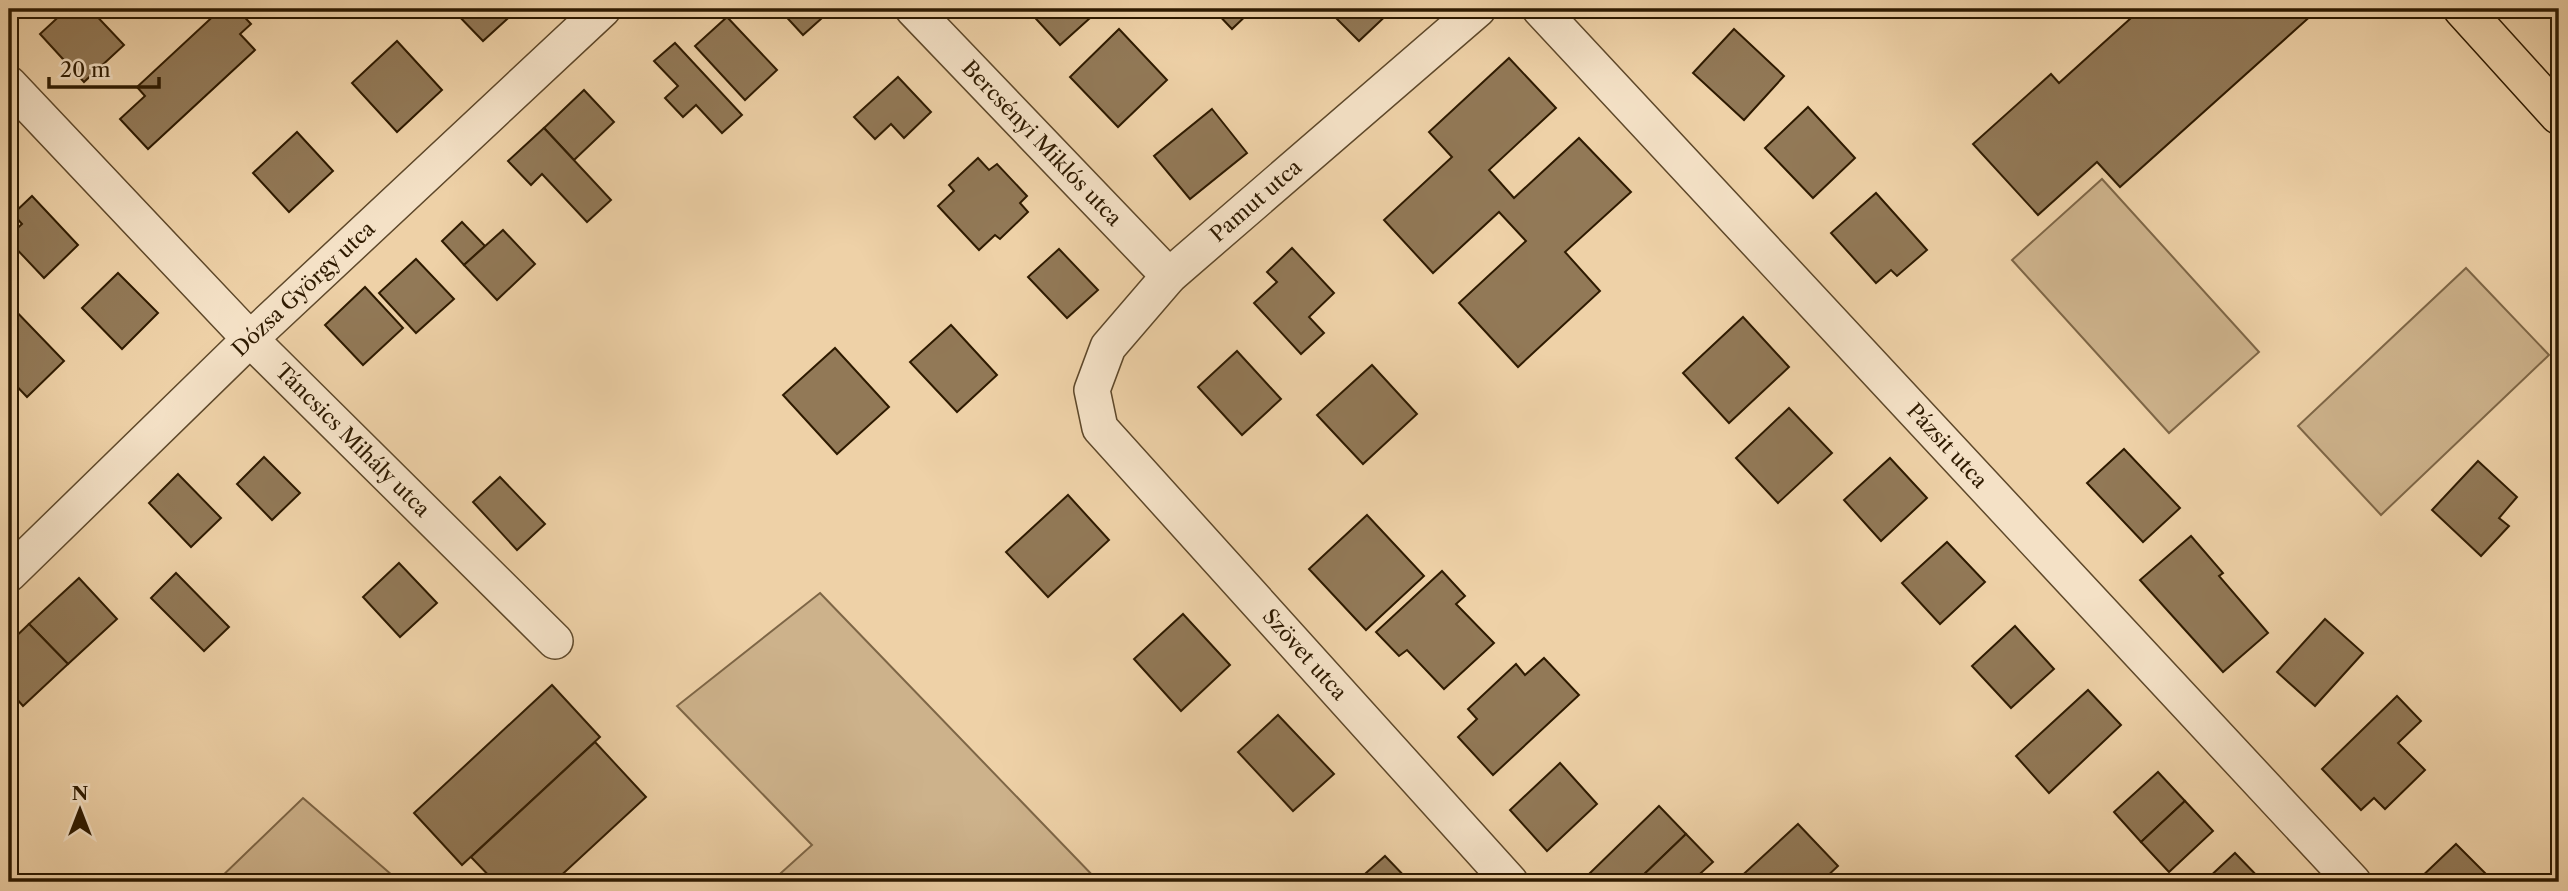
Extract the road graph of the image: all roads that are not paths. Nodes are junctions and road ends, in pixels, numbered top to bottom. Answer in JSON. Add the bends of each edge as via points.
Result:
{"nodes":[{"id":1,"x":603,"y":9,"type":"edge"},
{"id":2,"x":913,"y":9,"type":"edge"},
{"id":3,"x":1478,"y":9,"type":"edge"},
{"id":4,"x":1540,"y":9,"type":"edge"},
{"id":5,"x":2463,"y":9,"type":"edge"},
{"id":6,"x":9,"y":84,"type":"edge"},
{"id":7,"x":2559,"y":115,"type":"edge"},
{"id":8,"x":1169,"y":276,"type":"junction"},
{"id":9,"x":250,"y":339,"type":"junction"},
{"id":10,"x":1100,"y":428,"type":"joint"},
{"id":11,"x":9,"y":573,"type":"edge"},
{"id":12,"x":555,"y":641,"type":"dead end"},
{"id":13,"x":1510,"y":882,"type":"edge"},
{"id":14,"x":2353,"y":882,"type":"edge"}],
"edges":[{"from":1,"to":9,"type":"street","name":"Dózsa György utca"},
{"from":2,"to":8,"type":"street","name":"Bercsényi Miklós utca"},
{"from":3,"to":8,"type":"street","name":"Pamut utca"},
{"from":4,"to":14,"type":"street","name":"Pázsit utca"},
{"from":5,"to":7,"type":"main road"},
{"from":6,"to":9,"type":"street","name":"Táncsics Mihály utca"},
{"from":8,"to":10,"type":"street","name":"Pamut utca","via":[[1108,347],[1092,390]]},
{"from":9,"to":11,"type":"street","name":"Dózsa György utca"},
{"from":9,"to":12,"type":"street","name":"Táncsics Mihály utca"},
{"from":10,"to":13,"type":"street","name":"Szövet utca"}]}
